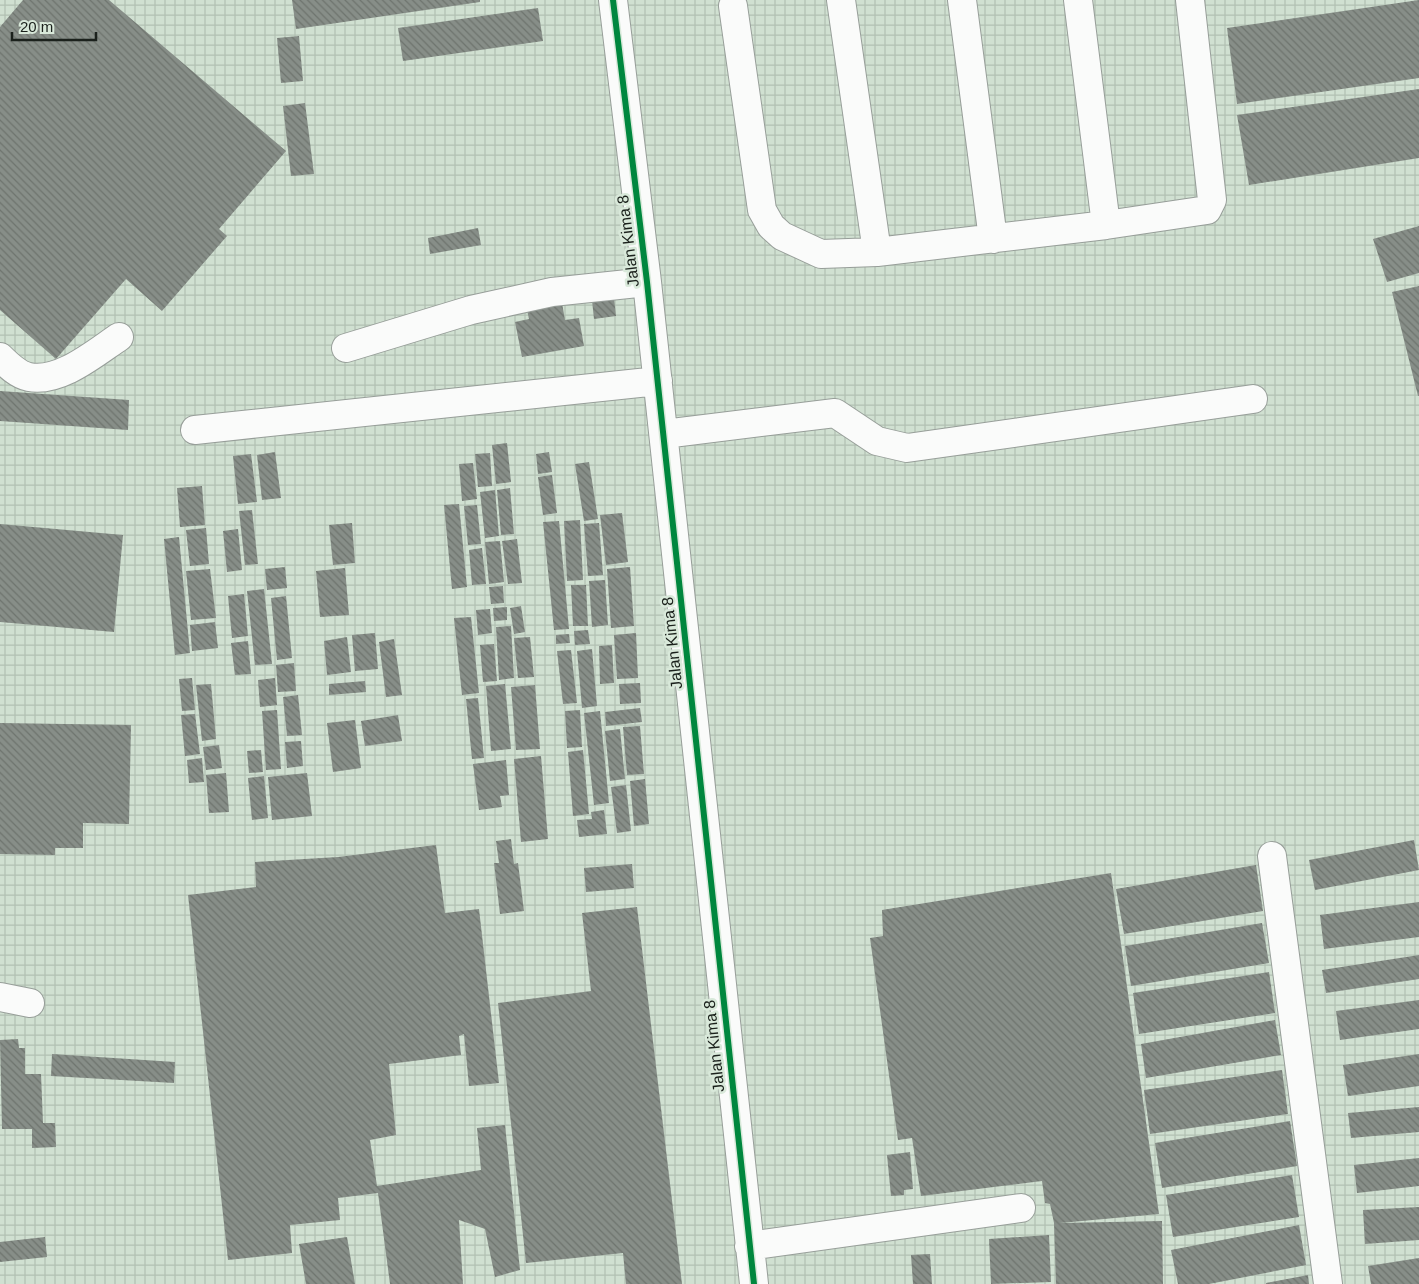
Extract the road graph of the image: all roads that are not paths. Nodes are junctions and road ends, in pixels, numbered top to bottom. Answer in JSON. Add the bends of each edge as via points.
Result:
{"nodes":[{"id":1,"x":613,"y":0,"type":"edge"},
{"id":2,"x":841,"y":0,"type":"edge"},
{"id":3,"x":962,"y":0,"type":"edge"},
{"id":4,"x":1078,"y":0,"type":"edge"},
{"id":5,"x":1190,"y":0,"type":"edge"},
{"id":6,"x":733,"y":6,"type":"dead end"},
{"id":7,"x":1106,"y":225,"type":"junction"},
{"id":8,"x":993,"y":239,"type":"junction"},
{"id":9,"x":877,"y":252,"type":"junction"},
{"id":10,"x":648,"y":282,"type":"junction"},
{"id":11,"x":119,"y":337,"type":"dead end"},
{"id":12,"x":346,"y":348,"type":"dead end"},
{"id":13,"x":0,"y":357,"type":"edge"},
{"id":14,"x":658,"y":381,"type":"junction"},
{"id":15,"x":1253,"y":399,"type":"dead end"},
{"id":16,"x":196,"y":430,"type":"dead end"},
{"id":17,"x":664,"y":434,"type":"junction"},
{"id":18,"x":1272,"y":856,"type":"dead end"},
{"id":19,"x":0,"y":997,"type":"edge"},
{"id":20,"x":30,"y":1003,"type":"dead end"},
{"id":21,"x":1021,"y":1208,"type":"dead end"},
{"id":22,"x":749,"y":1246,"type":"junction"},
{"id":23,"x":754,"y":1284,"type":"edge"},
{"id":24,"x":1328,"y":1284,"type":"edge"}],
"edges":[{"from":1,"to":10,"type":"street","name":"Jalan Kima 8"},
{"from":2,"to":9,"type":"street"},
{"from":3,"to":8,"type":"street"},
{"from":4,"to":7,"type":"street"},
{"from":5,"to":7,"type":"street","via":[[1211,206],[1196,212]]},
{"from":6,"to":9,"type":"street","via":[[762,210],[771,226],[782,236],[821,254]]},
{"from":7,"to":8,"type":"street"},
{"from":8,"to":9,"type":"street"},
{"from":10,"to":12,"type":"street","via":[[552,292],[471,310]]},
{"from":10,"to":14,"type":"street","name":"Jalan Kima 8"},
{"from":11,"to":13,"type":"street","via":[[67,372],[29,377]]},
{"from":14,"to":16,"type":"street"},
{"from":14,"to":17,"type":"street","name":"Jalan Kima 8"},
{"from":15,"to":17,"type":"street","via":[[907,448],[877,441],[835,413]]},
{"from":17,"to":22,"type":"street","name":"Jalan Kima 8"},
{"from":18,"to":24,"type":"street"},
{"from":19,"to":20,"type":"street"},
{"from":21,"to":22,"type":"street"},
{"from":22,"to":23,"type":"street","name":"Jalan Kima 8"}]}
